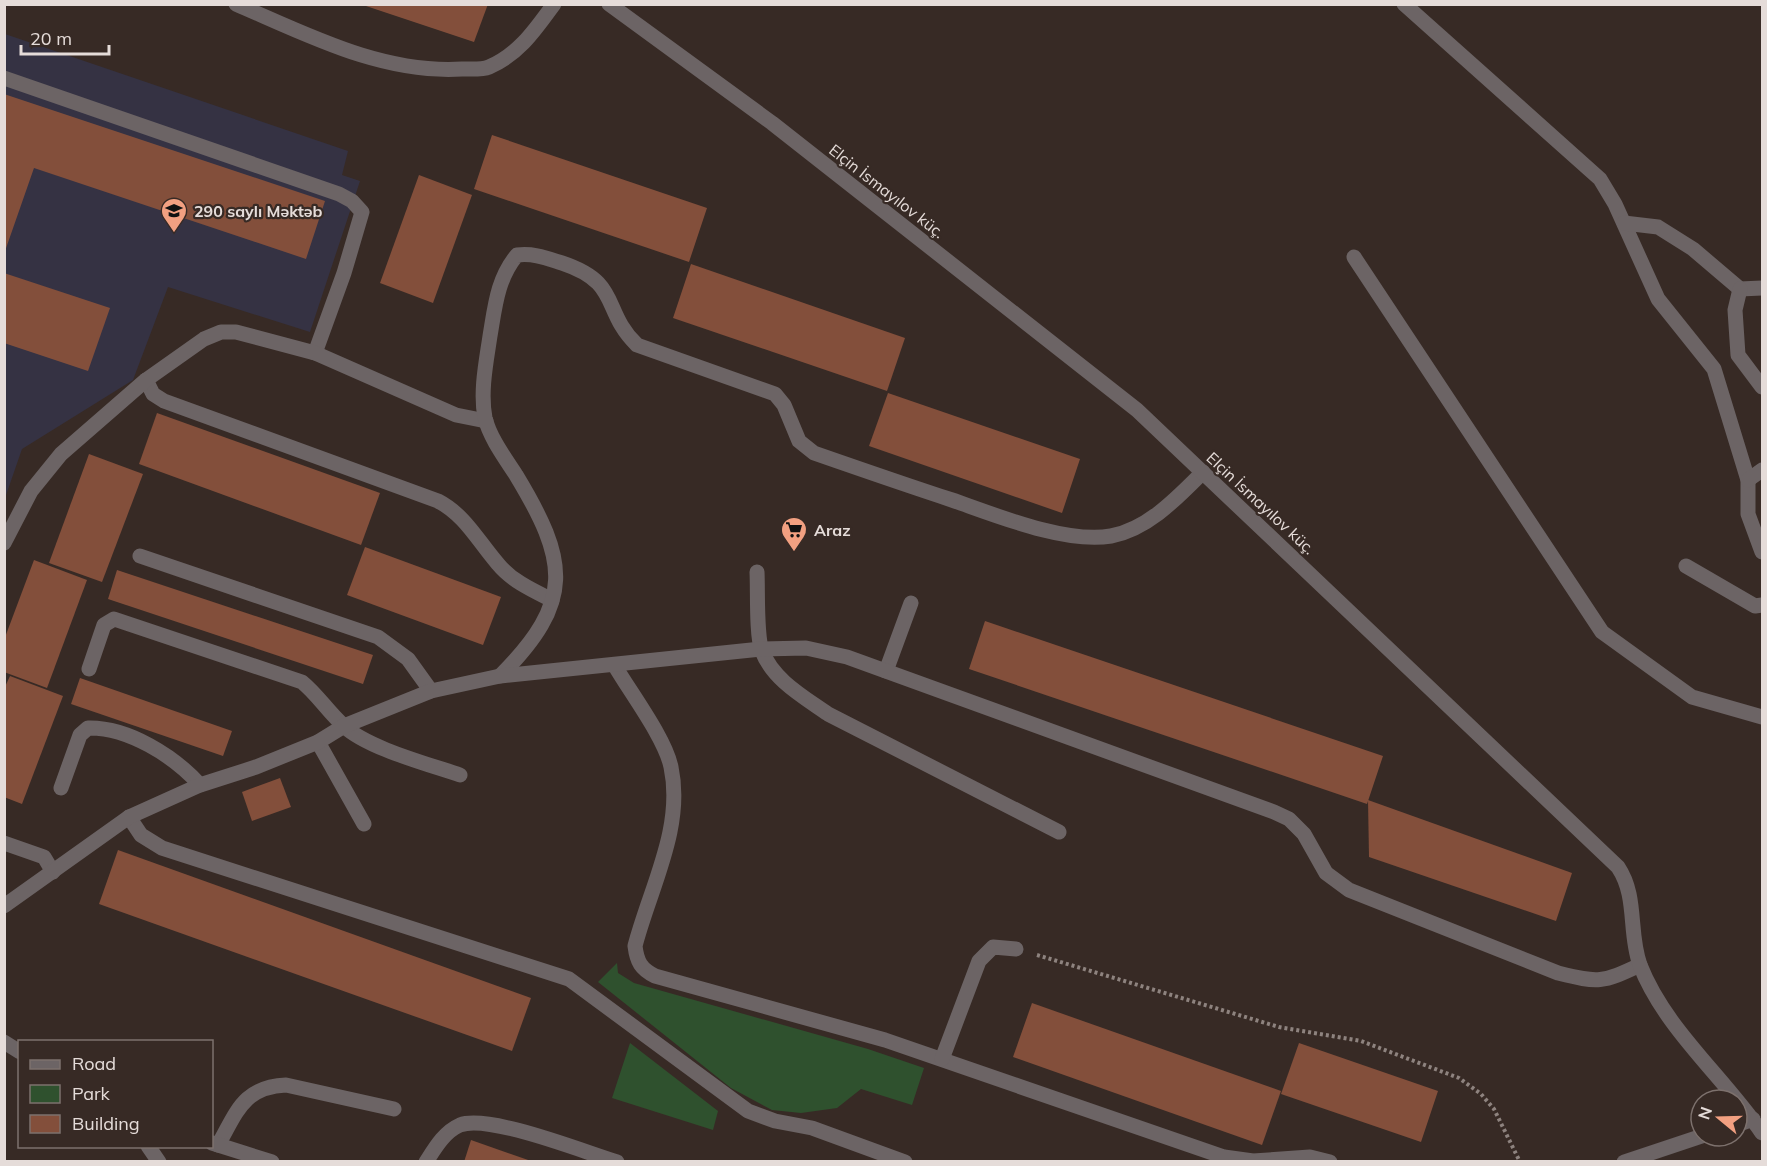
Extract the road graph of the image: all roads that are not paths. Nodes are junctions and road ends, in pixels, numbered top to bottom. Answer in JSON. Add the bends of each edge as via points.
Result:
{"nodes":[{"id":1,"x":236,"y":4,"type":"edge"},
{"id":2,"x":554,"y":4,"type":"edge"},
{"id":3,"x":609,"y":4,"type":"edge"},
{"id":4,"x":1404,"y":4,"type":"edge"},
{"id":5,"x":4,"y":78,"type":"edge"},
{"id":6,"x":1624,"y":223,"type":"junction"},
{"id":7,"x":1354,"y":257,"type":"dead end"},
{"id":8,"x":1762,"y":288,"type":"edge"},
{"id":9,"x":1740,"y":289,"type":"junction"},
{"id":10,"x":315,"y":353,"type":"junction"},
{"id":11,"x":146,"y":380,"type":"junction"},
{"id":12,"x":1762,"y":387,"type":"edge"},
{"id":13,"x":486,"y":421,"type":"junction"},
{"id":14,"x":1762,"y":470,"type":"edge"},
{"id":15,"x":1203,"y":472,"type":"junction"},
{"id":16,"x":1748,"y":480,"type":"junction"},
{"id":17,"x":4,"y":543,"type":"edge"},
{"id":18,"x":1762,"y":552,"type":"edge"},
{"id":19,"x":140,"y":556,"type":"dead end"},
{"id":20,"x":1686,"y":566,"type":"dead end"},
{"id":21,"x":757,"y":572,"type":"dead end"},
{"id":22,"x":552,"y":600,"type":"junction"},
{"id":23,"x":911,"y":603,"type":"dead end"},
{"id":24,"x":1762,"y":605,"type":"edge"},
{"id":25,"x":761,"y":649,"type":"junction"},
{"id":26,"x":615,"y":666,"type":"junction"},
{"id":27,"x":89,"y":669,"type":"dead end"},
{"id":28,"x":886,"y":671,"type":"junction"},
{"id":29,"x":500,"y":676,"type":"junction"},
{"id":30,"x":430,"y":691,"type":"junction"},
{"id":31,"x":1762,"y":717,"type":"edge"},
{"id":32,"x":344,"y":726,"type":"junction"},
{"id":33,"x":318,"y":742,"type":"junction"},
{"id":34,"x":460,"y":775,"type":"dead end"},
{"id":35,"x":200,"y":784,"type":"junction"},
{"id":36,"x":61,"y":788,"type":"dead end"},
{"id":37,"x":129,"y":817,"type":"junction"},
{"id":38,"x":364,"y":824,"type":"dead end"},
{"id":39,"x":1059,"y":832,"type":"dead end"},
{"id":40,"x":4,"y":843,"type":"edge"},
{"id":41,"x":53,"y":872,"type":"junction"},
{"id":42,"x":4,"y":906,"type":"edge"},
{"id":43,"x":1016,"y":949,"type":"road end"},
{"id":44,"x":1640,"y":965,"type":"junction"},
{"id":45,"x":4,"y":1042,"type":"edge"},
{"id":46,"x":18,"y":1051,"type":"edge"},
{"id":47,"x":942,"y":1059,"type":"junction"},
{"id":48,"x":394,"y":1109,"type":"dead end"},
{"id":49,"x":1754,"y":1119,"type":"junction"},
{"id":50,"x":1749,"y":1121,"type":"edge"},
{"id":51,"x":1762,"y":1133,"type":"edge"},
{"id":52,"x":1689,"y":1140,"type":"edge"},
{"id":53,"x":215,"y":1144,"type":"edge"},
{"id":54,"x":149,"y":1148,"type":"edge"},
{"id":55,"x":159,"y":1161,"type":"edge"},
{"id":56,"x":272,"y":1161,"type":"edge"},
{"id":57,"x":426,"y":1161,"type":"edge"},
{"id":58,"x":617,"y":1161,"type":"edge"},
{"id":59,"x":905,"y":1161,"type":"edge"},
{"id":60,"x":1330,"y":1161,"type":"edge"},
{"id":61,"x":1624,"y":1161,"type":"edge"}],
"edges":[{"from":1,"to":2,"type":"street","via":[[343,50],[439,70],[487,68],[519,50]]},
{"from":3,"to":15,"type":"street","name":"Elçin İsmayılov küç.","via":[[772,123],[1137,410]]},
{"from":4,"to":6,"type":"street","via":[[1600,179]]},
{"from":5,"to":10,"type":"street","via":[[352,201],[362,212]]},
{"from":6,"to":9,"type":"street","via":[[1658,227],[1693,249]]},
{"from":6,"to":16,"type":"street","via":[[1658,299],[1714,369]]},
{"from":7,"to":31,"type":"street","via":[[1602,633],[1692,697]]},
{"from":8,"to":9,"type":"street"},
{"from":9,"to":12,"type":"street","via":[[1735,310],[1738,355]]},
{"from":10,"to":11,"type":"street","via":[[236,332],[221,332],[204,339]]},
{"from":10,"to":13,"type":"street","via":[[456,415]]},
{"from":11,"to":17,"type":"street","via":[[61,454],[31,491]]},
{"from":11,"to":22,"type":"street","via":[[153,394],[164,400],[453,509],[499,565],[518,582]]},
{"from":13,"to":15,"type":"street","via":[[485,374],[497,291],[517,255],[532,253],[582,270],[599,281],[625,333],[637,345],[775,394],[784,405],[799,441],[814,453],[1018,523],[1080,537],[1111,536],[1141,525]]},
{"from":13,"to":22,"type":"street","via":[[553,546],[557,570]]},
{"from":14,"to":16,"type":"street"},
{"from":15,"to":44,"type":"street","name":"Elçin İsmayılov küç.","via":[[1618,867],[1627,881],[1632,936]]},
{"from":16,"to":18,"type":"street","via":[[1749,514]]},
{"from":19,"to":30,"type":"street","via":[[378,637],[408,659]]},
{"from":20,"to":24,"type":"street","via":[[1755,606]]},
{"from":21,"to":25,"type":"street"},
{"from":22,"to":29,"type":"street","via":[[541,630]]},
{"from":23,"to":28,"type":"street"},
{"from":25,"to":26,"type":"street"},
{"from":25,"to":28,"type":"street","via":[[806,648]]},
{"from":25,"to":39,"type":"street","via":[[773,670],[828,714]]},
{"from":26,"to":29,"type":"street"},
{"from":26,"to":47,"type":"street","via":[[671,765],[674,793],[674,819],[635,946],[643,969],[655,976]]},
{"from":27,"to":32,"type":"street","via":[[104,625],[114,619],[302,682]]},
{"from":28,"to":44,"type":"street","via":[[1274,812],[1289,819],[1304,834],[1326,873],[1349,890],[1558,973],[1593,982],[1607,981]]},
{"from":29,"to":30,"type":"street"},
{"from":30,"to":32,"type":"street"},
{"from":32,"to":33,"type":"street"},
{"from":32,"to":34,"type":"street","via":[[391,750]]},
{"from":33,"to":35,"type":"street"},
{"from":33,"to":38,"type":"street"},
{"from":35,"to":36,"type":"street","via":[[159,749],[88,728],[80,735]]},
{"from":35,"to":37,"type":"street"},
{"from":37,"to":41,"type":"street"},
{"from":37,"to":59,"type":"street","via":[[141,835],[162,848],[569,979],[748,1111],[812,1128]]},
{"from":40,"to":41,"type":"street","via":[[44,857]]},
{"from":41,"to":42,"type":"street"},
{"from":43,"to":47,"type":"street","via":[[993,947],[979,961]]},
{"from":44,"to":49,"type":"street","name":"Elçin İsmayılov küç.","via":[[1660,1002]]},
{"from":45,"to":46,"type":"street"},
{"from":47,"to":60,"type":"street","via":[[1224,1157],[1253,1161],[1310,1156]]},
{"from":48,"to":53,"type":"street","via":[[286,1085],[269,1085],[251,1093]]},
{"from":49,"to":50,"type":"street"},
{"from":49,"to":51,"type":"street","name":"Elçin İsmayılov küç."},
{"from":52,"to":61,"type":"street"},
{"from":53,"to":56,"type":"street"},
{"from":54,"to":55,"type":"street"},
{"from":57,"to":58,"type":"street","via":[[439,1140],[460,1125],[488,1123]]}]}
